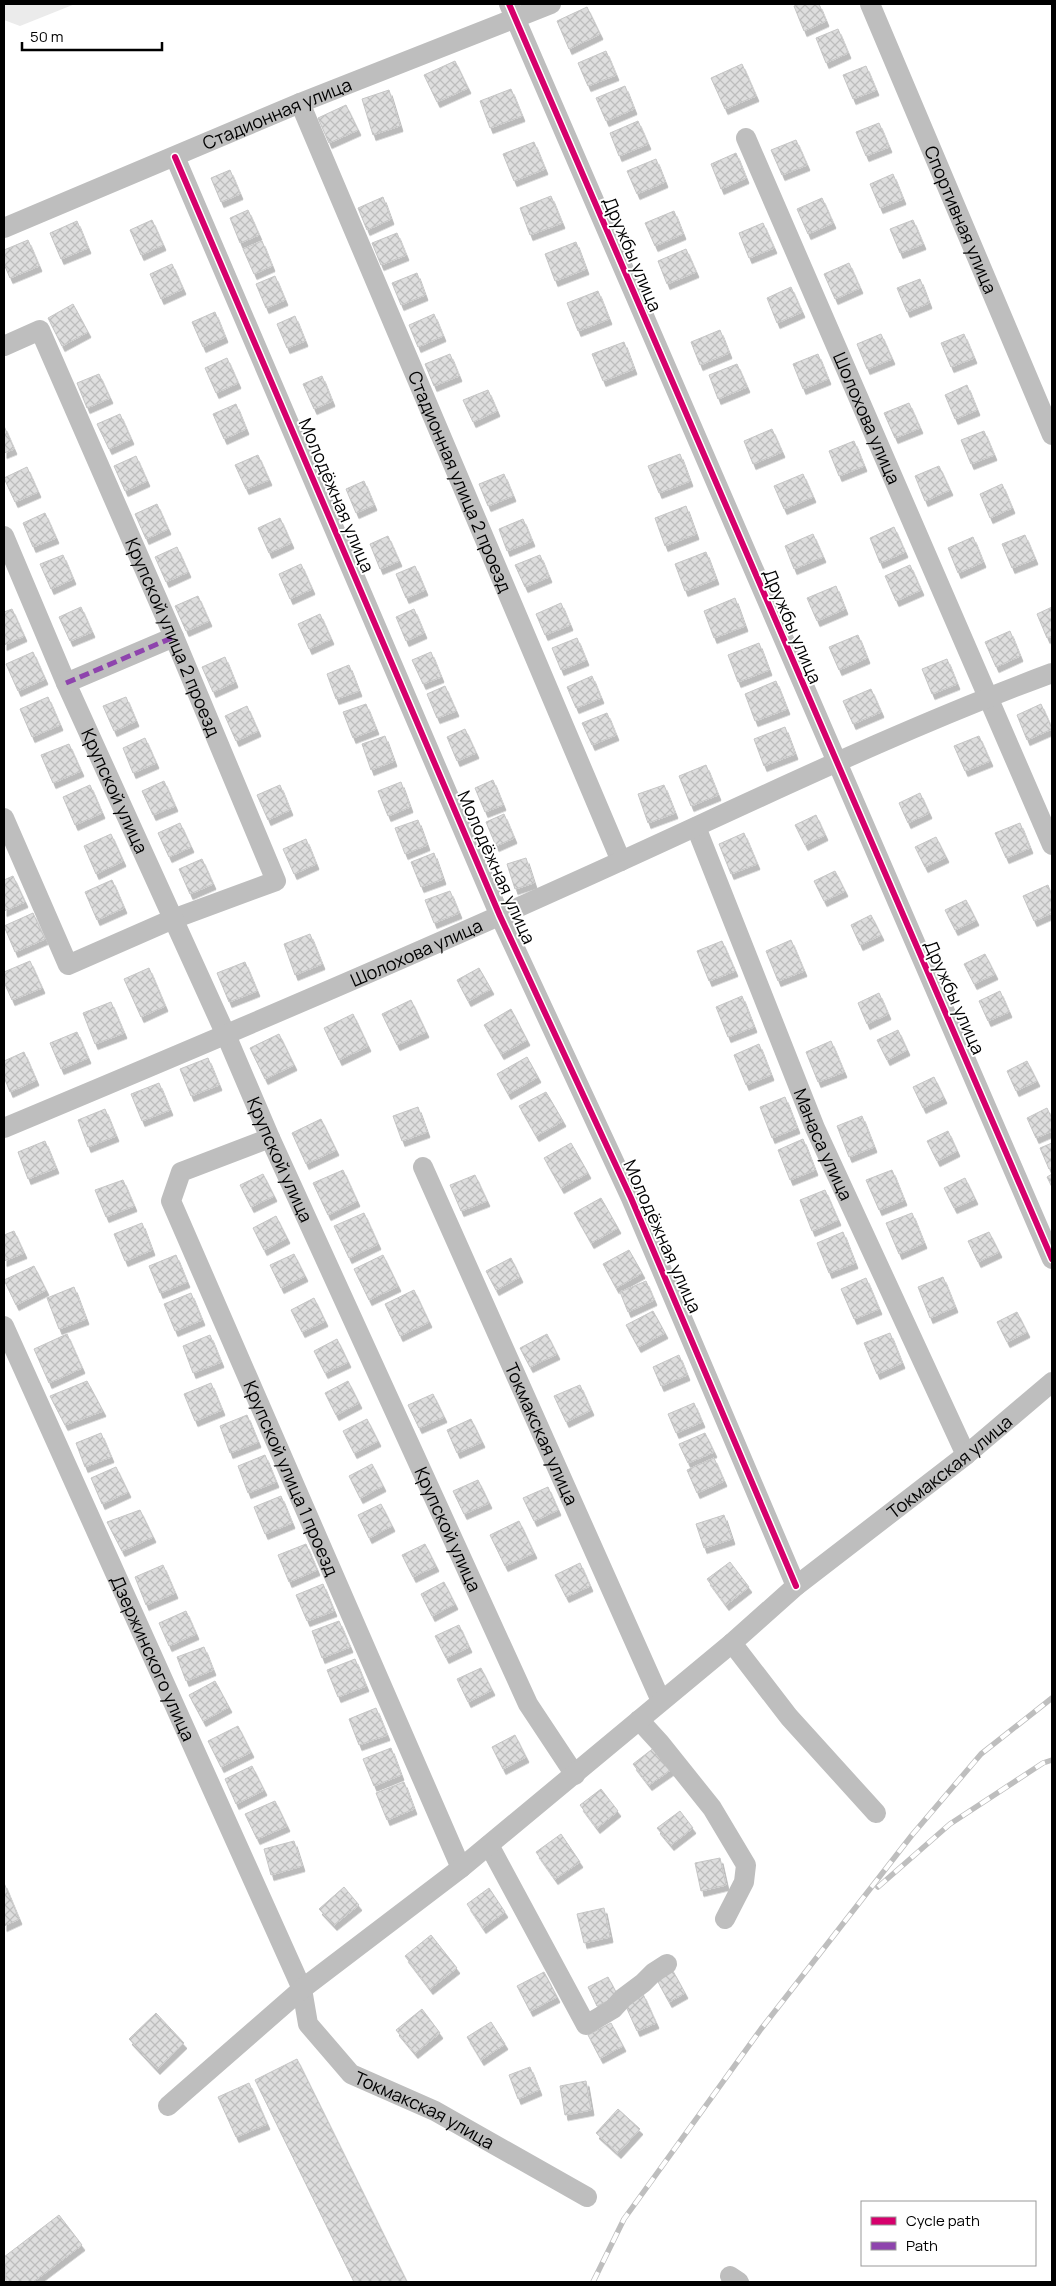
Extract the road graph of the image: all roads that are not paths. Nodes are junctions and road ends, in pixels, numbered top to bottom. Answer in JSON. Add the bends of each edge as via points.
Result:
{"nodes":[{"id":1,"x":552,"y":4,"type":"edge"},
{"id":2,"x":870,"y":4,"type":"edge"},
{"id":3,"x":512,"y":12,"type":"edge"},
{"id":4,"x":300,"y":103,"type":"junction"},
{"id":5,"x":746,"y":138,"type":"dead end"},
{"id":6,"x":175,"y":157,"type":"junction"},
{"id":7,"x":4,"y":228,"type":"edge"},
{"id":8,"x":4,"y":346,"type":"edge"},
{"id":9,"x":1052,"y":435,"type":"edge"},
{"id":10,"x":4,"y":536,"type":"edge"},
{"id":11,"x":174,"y":638,"type":"junction"},
{"id":12,"x":1052,"y":673,"type":"edge"},
{"id":13,"x":66,"y":683,"type":"junction"},
{"id":14,"x":989,"y":696,"type":"junction"},
{"id":15,"x":836,"y":763,"type":"junction"},
{"id":16,"x":4,"y":818,"type":"edge"},
{"id":17,"x":696,"y":827,"type":"junction"},
{"id":18,"x":1052,"y":845,"type":"edge"},
{"id":19,"x":621,"y":861,"type":"junction"},
{"id":20,"x":500,"y":916,"type":"junction"},
{"id":21,"x":173,"y":919,"type":"junction"},
{"id":22,"x":226,"y":1035,"type":"junction"},
{"id":23,"x":4,"y":1128,"type":"edge"},
{"id":24,"x":270,"y":1138,"type":"junction"},
{"id":25,"x":423,"y":1166,"type":"dead end"},
{"id":26,"x":1052,"y":1259,"type":"edge"},
{"id":27,"x":4,"y":1326,"type":"edge"},
{"id":28,"x":1052,"y":1382,"type":"edge"},
{"id":29,"x":966,"y":1455,"type":"junction"},
{"id":30,"x":796,"y":1586,"type":"junction"},
{"id":31,"x":732,"y":1643,"type":"junction"},
{"id":32,"x":661,"y":1701,"type":"junction"},
{"id":33,"x":639,"y":1720,"type":"junction"},
{"id":34,"x":575,"y":1774,"type":"junction"},
{"id":35,"x":876,"y":1813,"type":"dead end"},
{"id":36,"x":490,"y":1845,"type":"junction"},
{"id":37,"x":461,"y":1868,"type":"junction"},
{"id":38,"x":725,"y":1919,"type":"dead end"},
{"id":39,"x":668,"y":1964,"type":"dead end"},
{"id":40,"x":302,"y":1989,"type":"junction"},
{"id":41,"x":168,"y":2106,"type":"dead end"},
{"id":42,"x":586,"y":2197,"type":"dead end"}],
"edges":[{"from":1,"to":3,"type":"street","name":"Стадионная улица"},
{"from":2,"to":9,"type":"street","name":"Спортивная улица"},
{"from":3,"to":4,"type":"street","name":"Стадионная улица"},
{"from":3,"to":15,"type":"street","name":"Дружбы улица"},
{"from":4,"to":6,"type":"street","name":"Стадионная улица"},
{"from":4,"to":19,"type":"street","name":"Стадионная улица 2 проезд"},
{"from":5,"to":14,"type":"street","name":"Шолохова улица"},
{"from":6,"to":7,"type":"street","name":"Стадионная улица"},
{"from":6,"to":20,"type":"street","name":"Молодёжная улица"},
{"from":8,"to":11,"type":"street","name":"Крупской улица 2 проезд","via":[[40,330]]},
{"from":10,"to":13,"type":"street","name":"Крупской улица"},
{"from":11,"to":13,"type":"street"},
{"from":11,"to":21,"type":"street","name":"Крупской улица 2 проезд","via":[[276,881]]},
{"from":12,"to":14,"type":"street","name":"Шолохова улица"},
{"from":13,"to":21,"type":"street","name":"Крупской улица"},
{"from":14,"to":15,"type":"street","name":"Шолохова улица"},
{"from":14,"to":18,"type":"street","name":"Шолохова улица"},
{"from":15,"to":17,"type":"street","name":"Шолохова улица"},
{"from":15,"to":26,"type":"street","name":"Дружбы улица"},
{"from":16,"to":21,"type":"street","via":[[68,964]]},
{"from":17,"to":19,"type":"street","name":"Шолохова улица"},
{"from":17,"to":29,"type":"street","name":"Манаса улица","via":[[815,1128]]},
{"from":19,"to":20,"type":"street","name":"Шолохова улица"},
{"from":20,"to":22,"type":"street","name":"Шолохова улица"},
{"from":20,"to":30,"type":"street","name":"Молодёжная улица","via":[[631,1198]]},
{"from":21,"to":22,"type":"street","name":"Крупской улица"},
{"from":22,"to":23,"type":"street","name":"Шолохова улица"},
{"from":22,"to":24,"type":"street","name":"Крупской улица"},
{"from":24,"to":34,"type":"street","name":"Крупской улица","via":[[528,1704]]},
{"from":24,"to":37,"type":"street","name":"Крупской улица 1 проезд","via":[[181,1172],[171,1201]]},
{"from":25,"to":32,"type":"street","name":"Токмакская улица"},
{"from":27,"to":40,"type":"street","name":"Дзержинского улица"},
{"from":28,"to":29,"type":"street","name":"Токмакская улица"},
{"from":29,"to":30,"type":"street","name":"Токмакская улица"},
{"from":30,"to":31,"type":"street","name":"Токмакская улица"},
{"from":31,"to":32,"type":"street","name":"Токмакская улица"},
{"from":31,"to":35,"type":"street","via":[[789,1717]]},
{"from":32,"to":33,"type":"street","name":"Токмакская улица"},
{"from":33,"to":34,"type":"street","name":"Токмакская улица"},
{"from":33,"to":38,"type":"street","via":[[712,1808],[746,1865],[744,1882]]},
{"from":34,"to":36,"type":"street","name":"Токмакская улица"},
{"from":36,"to":37,"type":"street","name":"Токмакская улица"},
{"from":36,"to":39,"type":"street","via":[[586,2025],[613,2009],[653,1972]]},
{"from":37,"to":40,"type":"street","name":"Токмакская улица"},
{"from":40,"to":41,"type":"street","name":"Токмакская улица"},
{"from":40,"to":42,"type":"street","name":"Токмакская улица","via":[[308,2024],[351,2074],[435,2111]]}]}
